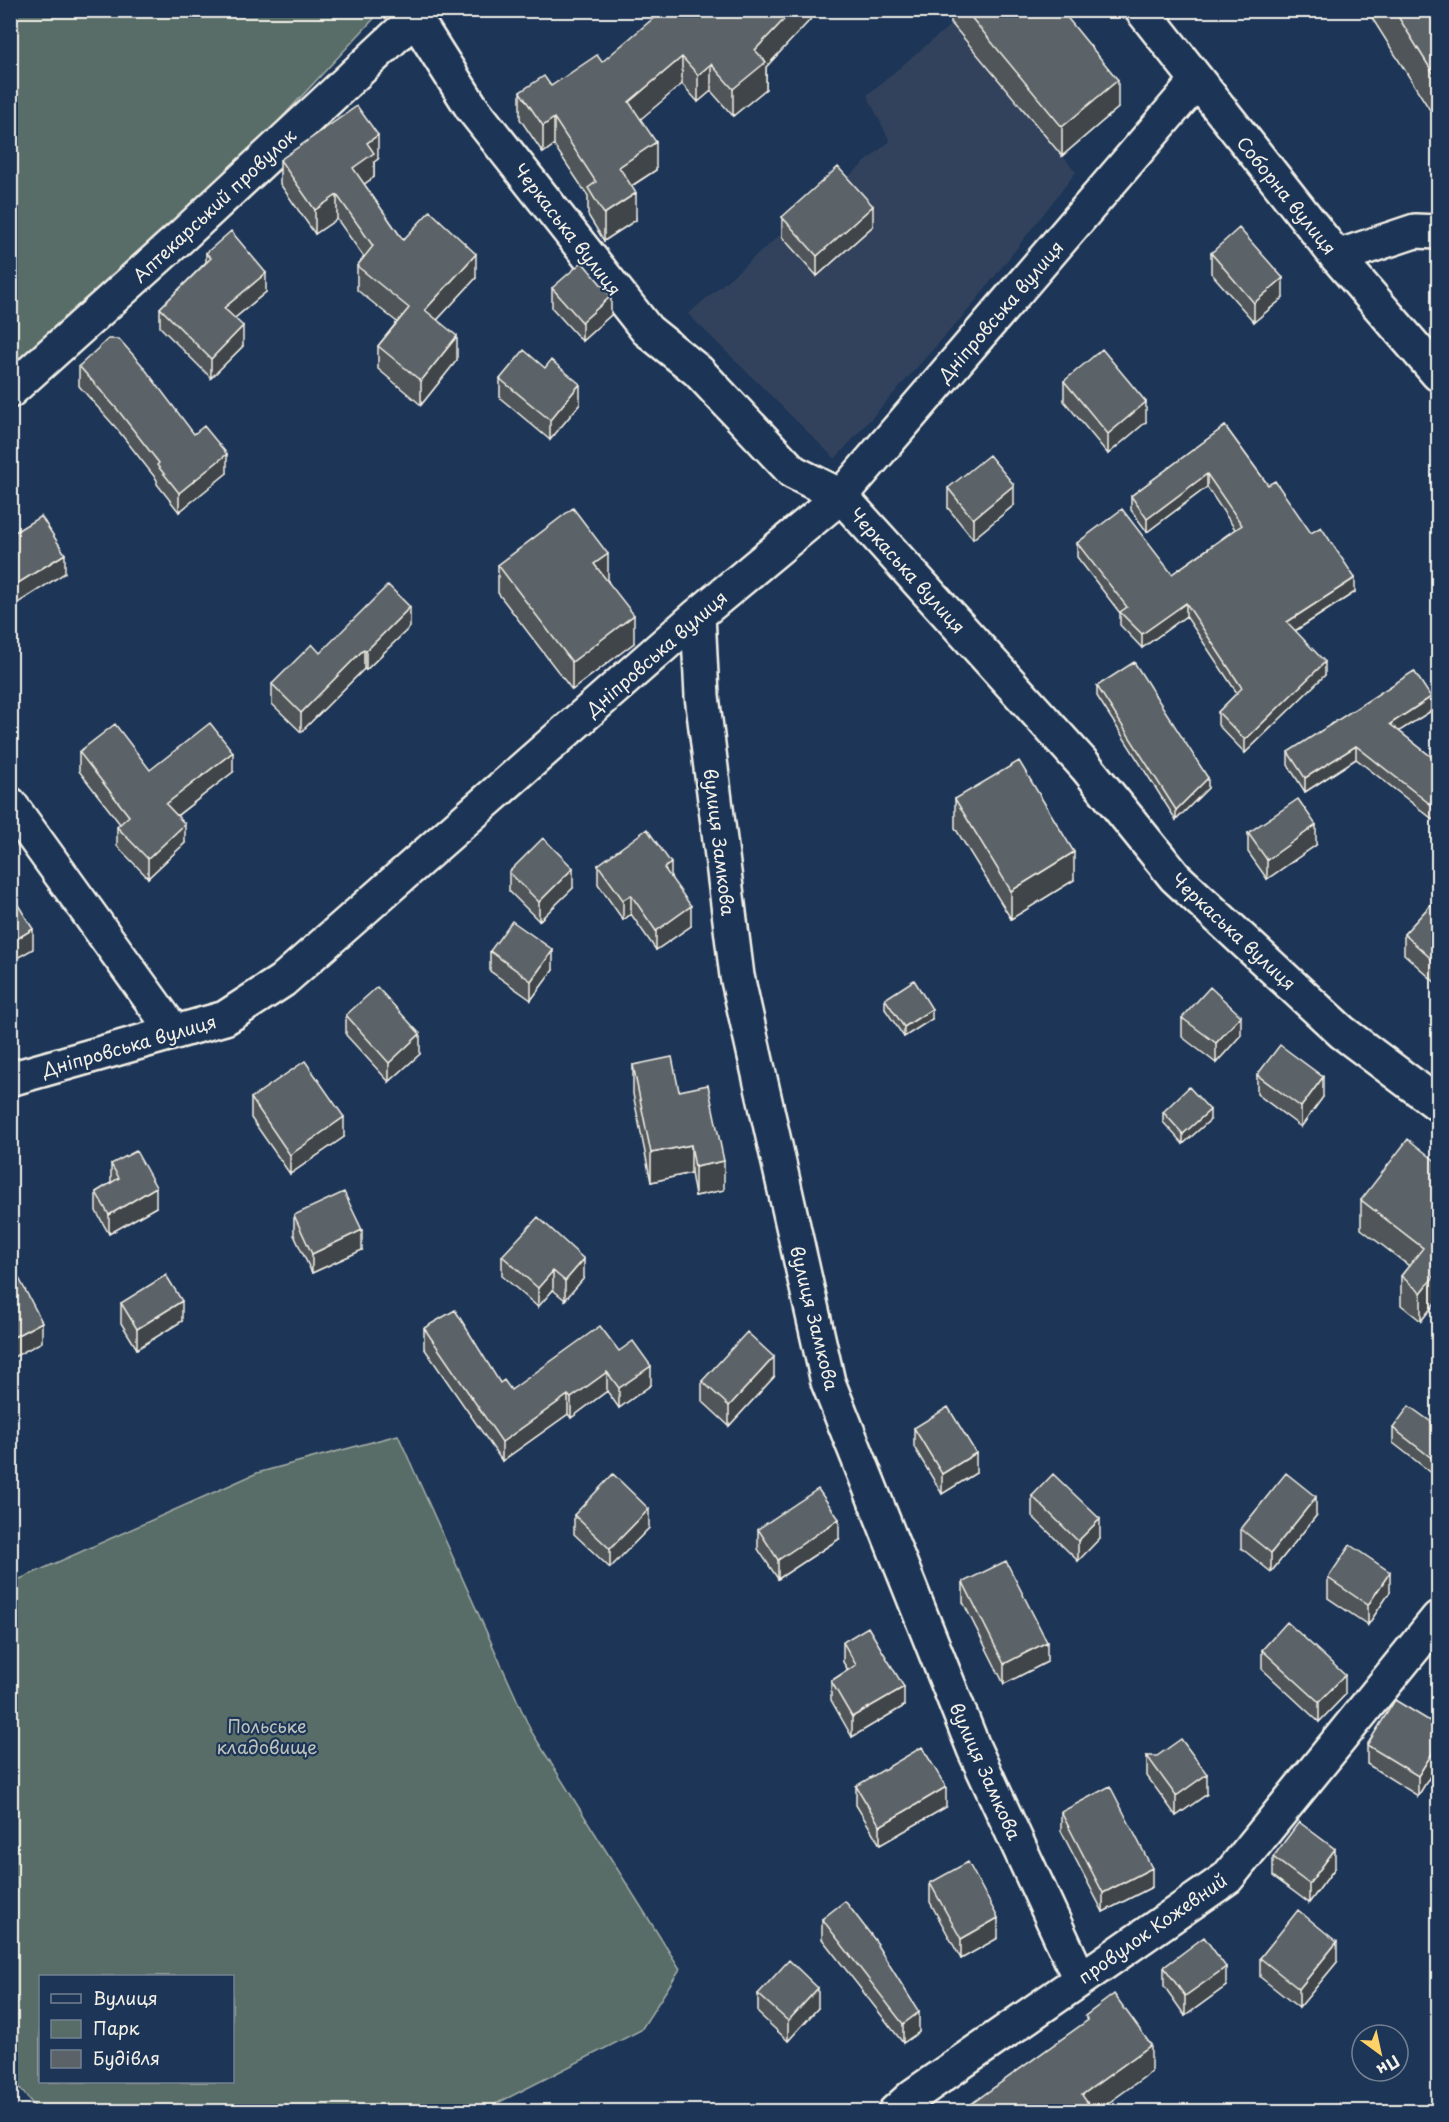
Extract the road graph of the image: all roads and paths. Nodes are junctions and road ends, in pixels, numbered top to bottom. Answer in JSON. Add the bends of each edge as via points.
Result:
{"nodes":[{"id":1,"x":1142,"y":10,"type":"edge"},
{"id":2,"x":414,"y":14,"type":"edge"},
{"id":3,"x":1197,"y":81,"type":"junction"},
{"id":4,"x":1438,"y":232,"type":"edge"},
{"id":5,"x":1337,"y":257,"type":"junction"},
{"id":6,"x":1438,"y":374,"type":"edge"},
{"id":7,"x":10,"y":391,"type":"edge"},
{"id":8,"x":841,"y":496,"type":"junction"},
{"id":9,"x":698,"y":615,"type":"junction"},
{"id":10,"x":10,"y":804,"type":"edge"},
{"id":11,"x":174,"y":1032,"type":"junction"},
{"id":12,"x":10,"y":1078,"type":"edge"},
{"id":13,"x":1438,"y":1104,"type":"edge"},
{"id":14,"x":1438,"y":1618,"type":"edge"},
{"id":15,"x":1080,"y":1979,"type":"junction"},
{"id":16,"x":894,"y":2112,"type":"edge"}],
"edges":[{"from":1,"to":3,"type":"street","name":"Соборна вулиця"},
{"from":2,"to":7,"type":"street","name":"Аптекарський провулок","via":[[182,236]]},
{"from":2,"to":8,"type":"street","name":"Черкаська вулиця","via":[[472,108],[647,330],[698,371],[793,472]]},
{"from":3,"to":5,"type":"street","name":"Соборна вулиця"},
{"from":3,"to":8,"type":"street","name":"Дніпровська вулиця"},
{"from":4,"to":5,"type":"street","via":[[1415,231]]},
{"from":5,"to":6,"type":"street","name":"Соборна вулиця"},
{"from":8,"to":9,"type":"street","name":"Дніпровська вулиця"},
{"from":8,"to":13,"type":"street","name":"Черкаська вулиця","via":[[1087,768],[1175,878],[1342,1032]]},
{"from":9,"to":11,"type":"street","name":"Дніпровська вулиця","via":[[282,981],[225,1018]]},
{"from":9,"to":15,"type":"street","name":"вулиця Замкова","via":[[702,696],[737,976],[828,1382],[974,1749]]},
{"from":10,"to":11,"type":"street"},
{"from":11,"to":12,"type":"street","name":"Дніпровська вулиця"},
{"from":14,"to":15,"type":"street","name":"провулок Кожевний","via":[[1227,1878]]},
{"from":15,"to":16,"type":"street","name":"провулок Кожевний"}]}
